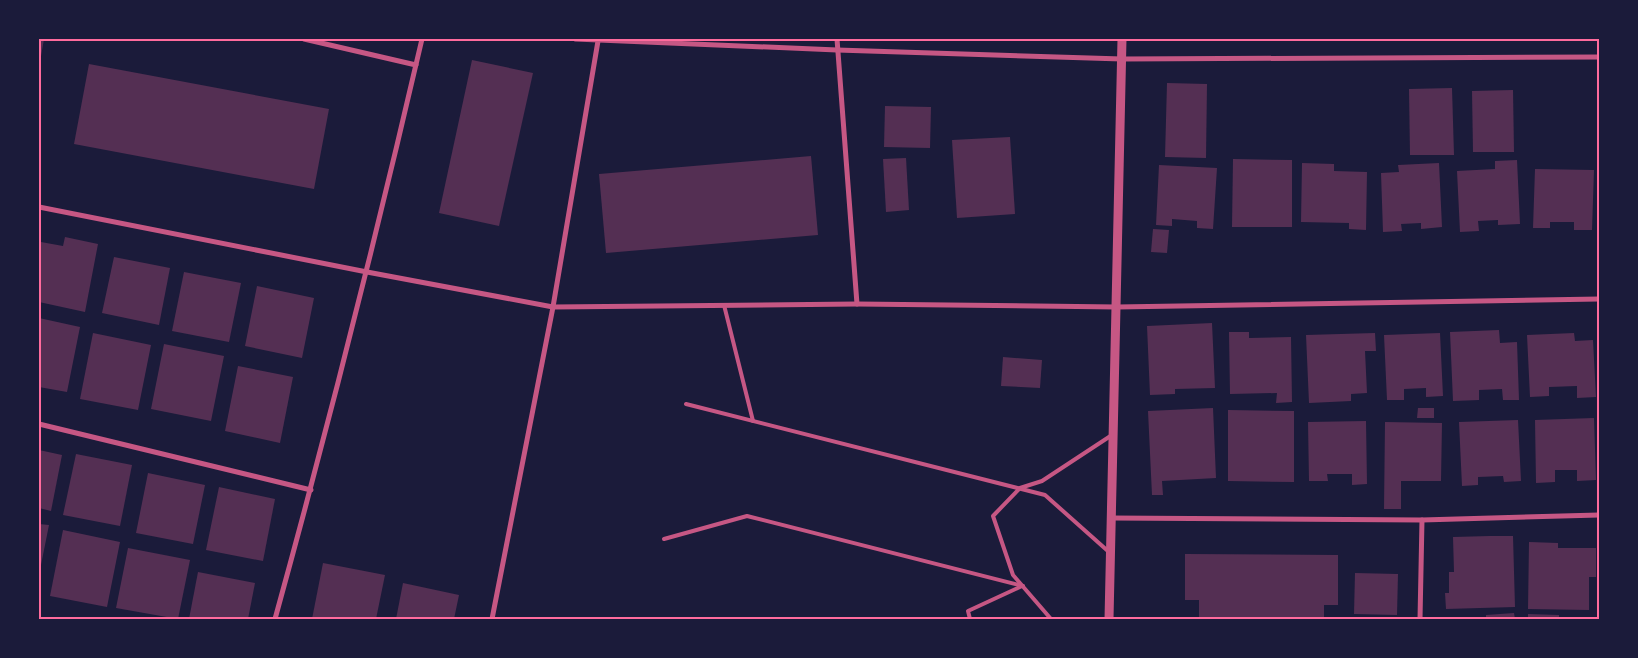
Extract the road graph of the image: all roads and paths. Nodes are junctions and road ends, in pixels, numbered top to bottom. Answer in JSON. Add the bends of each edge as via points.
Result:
{"nodes":[{"id":1,"x":304,"y":39,"type":"edge"},
{"id":2,"x":422,"y":39,"type":"edge"},
{"id":3,"x":575,"y":39,"type":"edge"},
{"id":4,"x":837,"y":39,"type":"edge"},
{"id":5,"x":1122,"y":39,"type":"edge"},
{"id":6,"x":598,"y":41,"type":"junction"},
{"id":7,"x":837,"y":50,"type":"junction"},
{"id":8,"x":1599,"y":57,"type":"edge"},
{"id":9,"x":1122,"y":59,"type":"junction"},
{"id":10,"x":416,"y":65,"type":"junction"},
{"id":11,"x":39,"y":207,"type":"edge"},
{"id":12,"x":367,"y":272,"type":"junction"},
{"id":13,"x":1599,"y":299,"type":"edge"},
{"id":14,"x":857,"y":304,"type":"junction"},
{"id":15,"x":724,"y":305,"type":"junction"},
{"id":16,"x":553,"y":307,"type":"junction"},
{"id":17,"x":1117,"y":307,"type":"junction"},
{"id":18,"x":686,"y":404,"type":"dead end"},
{"id":19,"x":752,"y":421,"type":"junction"},
{"id":20,"x":39,"y":424,"type":"edge"},
{"id":21,"x":1114,"y":433,"type":"junction"},
{"id":22,"x":1020,"y":488,"type":"junction"},
{"id":23,"x":311,"y":490,"type":"junction"},
{"id":24,"x":1599,"y":515,"type":"edge"},
{"id":25,"x":1111,"y":518,"type":"junction"},
{"id":26,"x":1422,"y":520,"type":"junction"},
{"id":27,"x":664,"y":539,"type":"dead end"},
{"id":28,"x":1111,"y":554,"type":"junction"},
{"id":29,"x":1022,"y":586,"type":"junction"},
{"id":30,"x":276,"y":619,"type":"edge"},
{"id":31,"x":492,"y":619,"type":"edge"},
{"id":32,"x":970,"y":619,"type":"edge"},
{"id":33,"x":1051,"y":619,"type":"edge"},
{"id":34,"x":1109,"y":619,"type":"edge"},
{"id":35,"x":1420,"y":619,"type":"edge"}],
"edges":[{"from":1,"to":10,"type":"street"},
{"from":2,"to":10,"type":"street"},
{"from":3,"to":6,"type":"street"},
{"from":4,"to":7,"type":"street"},
{"from":5,"to":9,"type":"street"},
{"from":6,"to":7,"type":"street"},
{"from":6,"to":16,"type":"street"},
{"from":7,"to":9,"type":"street"},
{"from":7,"to":14,"type":"street"},
{"from":8,"to":9,"type":"street"},
{"from":9,"to":17,"type":"street"},
{"from":10,"to":12,"type":"street"},
{"from":11,"to":12,"type":"street"},
{"from":12,"to":16,"type":"street"},
{"from":12,"to":23,"type":"street"},
{"from":13,"to":17,"type":"street"},
{"from":14,"to":15,"type":"street"},
{"from":14,"to":17,"type":"street"},
{"from":15,"to":16,"type":"street"},
{"from":15,"to":19,"type":"lane"},
{"from":16,"to":31,"type":"street"},
{"from":17,"to":21,"type":"street"},
{"from":18,"to":19,"type":"lane"},
{"from":19,"to":22,"type":"lane"},
{"from":20,"to":23,"type":"street"},
{"from":21,"to":22,"type":"lane","via":[[1042,481]]},
{"from":21,"to":25,"type":"street"},
{"from":22,"to":28,"type":"lane","via":[[1045,495]]},
{"from":22,"to":29,"type":"lane","via":[[993,516],[1013,575]]},
{"from":23,"to":30,"type":"street"},
{"from":24,"to":26,"type":"street"},
{"from":25,"to":26,"type":"street"},
{"from":25,"to":28,"type":"street"},
{"from":26,"to":35,"type":"street"},
{"from":27,"to":29,"type":"lane","via":[[747,516]]},
{"from":28,"to":34,"type":"street"},
{"from":29,"to":32,"type":"lane","via":[[968,611]]},
{"from":29,"to":33,"type":"lane"}]}
